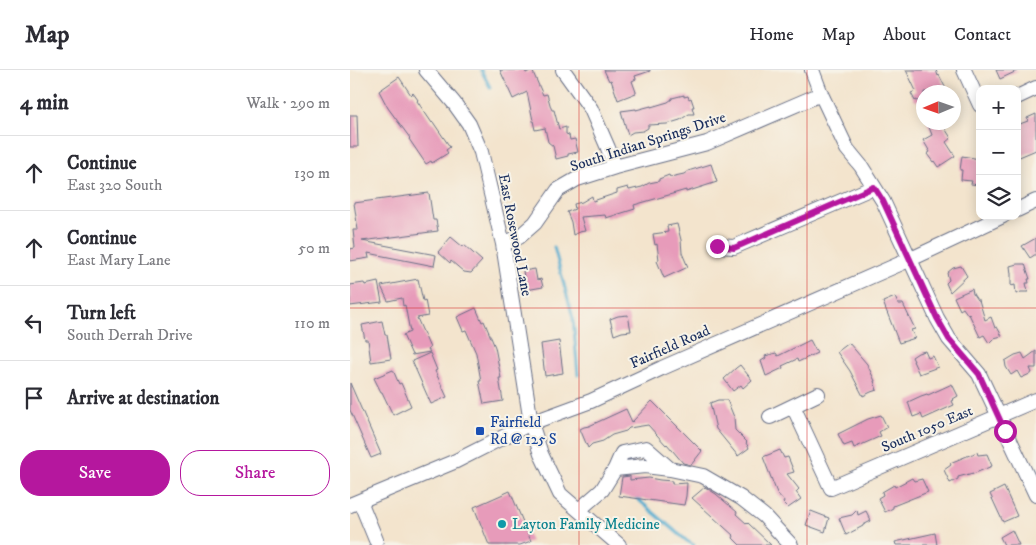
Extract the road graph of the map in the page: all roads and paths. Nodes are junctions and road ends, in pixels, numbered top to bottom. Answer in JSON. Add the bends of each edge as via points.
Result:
{"nodes":[{"id":1,"x":426,"y":70,"type":"edge"},
{"id":2,"x":563,"y":70,"type":"edge"},
{"id":3,"x":812,"y":70,"type":"edge"},
{"id":4,"x":964,"y":70,"type":"edge"},
{"id":5,"x":1036,"y":88,"type":"edge"},
{"id":6,"x":821,"y":94,"type":"junction"},
{"id":7,"x":1021,"y":95,"type":"edge"},
{"id":8,"x":976,"y":96,"type":"edge"},
{"id":9,"x":615,"y":167,"type":"junction"},
{"id":10,"x":874,"y":187,"type":"junction"},
{"id":11,"x":1036,"y":201,"type":"edge"},
{"id":12,"x":1021,"y":208,"type":"edge"},
{"id":13,"x":994,"y":220,"type":"edge"},
{"id":14,"x":503,"y":244,"type":"junction"},
{"id":15,"x":717,"y":246,"type":"dead end"},
{"id":16,"x":910,"y":258,"type":"junction"},
{"id":17,"x":818,"y":394,"type":"dead end"},
{"id":18,"x":1036,"y":400,"type":"edge"},
{"id":19,"x":793,"y":406,"type":"junction"},
{"id":20,"x":999,"y":416,"type":"junction"},
{"id":21,"x":770,"y":417,"type":"dead end"},
{"id":22,"x":531,"y":423,"type":"junction"},
{"id":23,"x":1036,"y":495,"type":"edge"},
{"id":24,"x":355,"y":503,"type":"edge"},
{"id":25,"x":579,"y":510,"type":"junction"},
{"id":26,"x":376,"y":540,"type":"dead end"},
{"id":27,"x":619,"y":545,"type":"edge"},
{"id":28,"x":791,"y":545,"type":"edge"}],
"edges":[{"from":1,"to":14,"type":"street","name":"East Rosewood Lane","via":[[469,124],[481,152]]},
{"from":2,"to":9,"type":"street","via":[[591,109]]},
{"from":3,"to":6,"type":"street"},
{"from":4,"to":8,"type":"street"},
{"from":5,"to":7,"type":"street"},
{"from":6,"to":9,"type":"street","name":"South Indian Springs Drive","via":[[707,143]]},
{"from":6,"to":10,"type":"street","via":[[847,149]]},
{"from":9,"to":14,"type":"street","name":"South Indian Springs Drive","via":[[577,179],[558,190],[536,223],[519,237]]},
{"from":10,"to":15,"type":"street","via":[[734,248]]},
{"from":10,"to":16,"type":"street"},
{"from":11,"to":12,"type":"street"},
{"from":13,"to":16,"type":"street","name":"Fairfield Road"},
{"from":14,"to":22,"type":"street","name":"East Rosewood Lane"},
{"from":16,"to":20,"type":"street","via":[[937,318],[949,339],[979,374]]},
{"from":16,"to":22,"type":"street","name":"Fairfield Road","via":[[591,401]]},
{"from":17,"to":19,"type":"street"},
{"from":18,"to":20,"type":"street","name":"South 1050 East"},
{"from":19,"to":20,"type":"street","name":"South 1050 East","via":[[831,488]]},
{"from":19,"to":21,"type":"street"},
{"from":20,"to":23,"type":"street"},
{"from":22,"to":24,"type":"street","name":"Fairfield Road","via":[[456,461]]},
{"from":22,"to":25,"type":"street","name":"East Rosewood Lane","via":[[560,494]]},
{"from":24,"to":26,"type":"street"},
{"from":25,"to":27,"type":"street","name":"East Rosewood Lane"},
{"from":25,"to":28,"type":"street","via":[[602,490],[615,469],[645,466],[670,469],[703,476],[741,498],[764,516]]}]}
